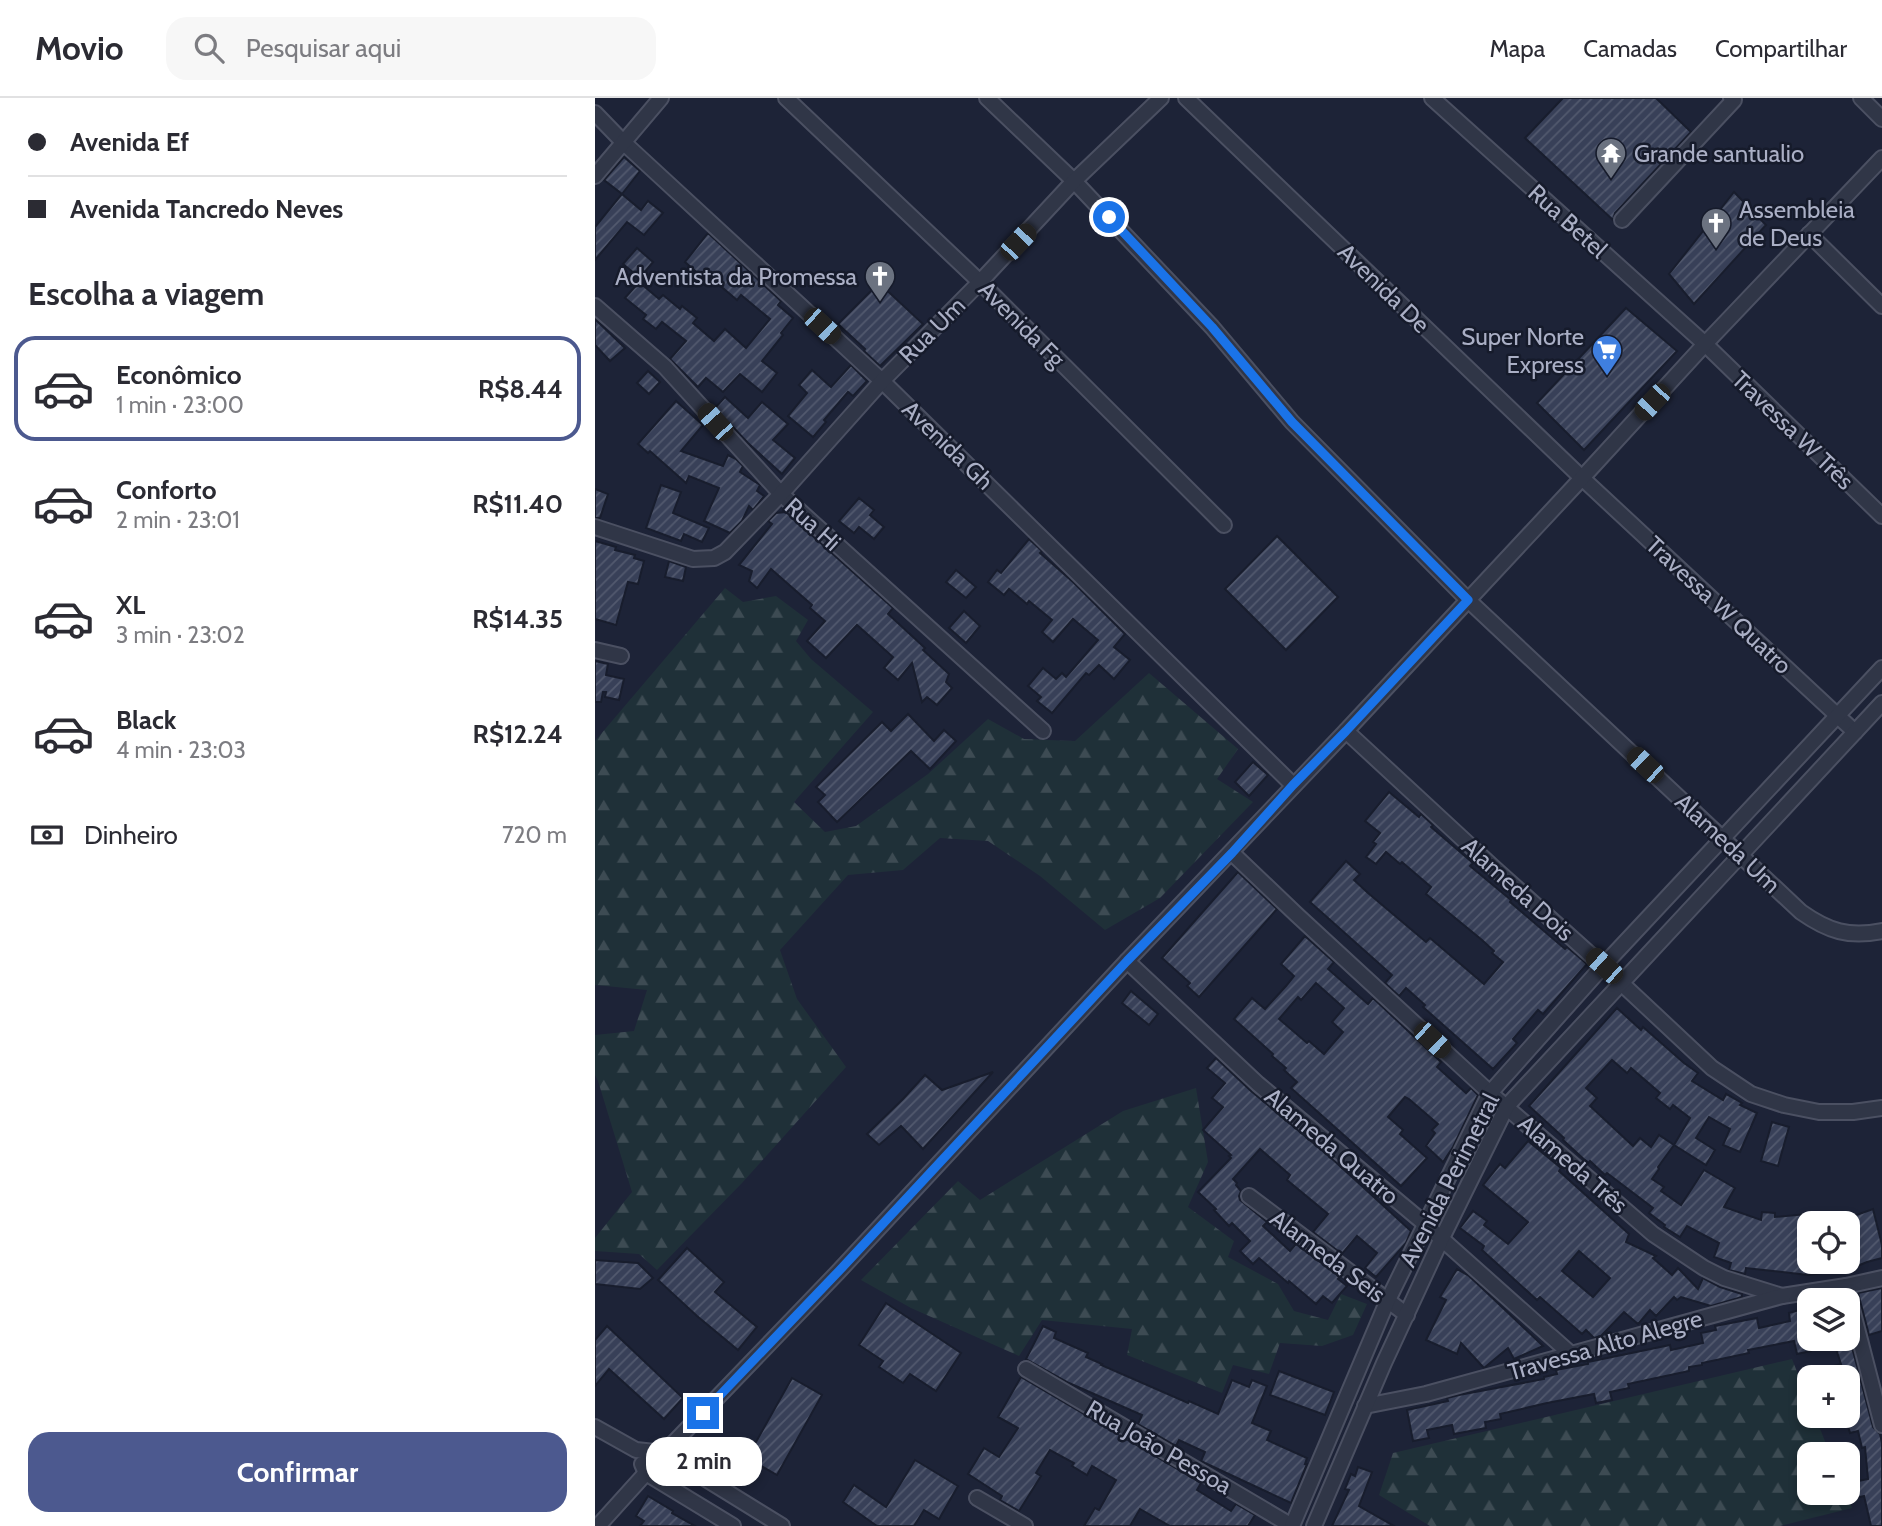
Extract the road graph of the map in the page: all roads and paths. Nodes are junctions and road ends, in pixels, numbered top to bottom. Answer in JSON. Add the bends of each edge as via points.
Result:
{"nodes":[{"id":1,"x":661,"y":98,"type":"edge"},
{"id":2,"x":786,"y":98,"type":"edge"},
{"id":3,"x":987,"y":98,"type":"edge"},
{"id":4,"x":1161,"y":98,"type":"edge"},
{"id":5,"x":1186,"y":98,"type":"edge"},
{"id":6,"x":1432,"y":98,"type":"edge"},
{"id":7,"x":1731,"y":98,"type":"edge"},
{"id":8,"x":1861,"y":98,"type":"edge"},
{"id":9,"x":595,"y":113,"type":"edge"},
{"id":10,"x":1882,"y":119,"type":"edge"},
{"id":11,"x":623,"y":142,"type":"junction"},
{"id":12,"x":1882,"y":158,"type":"edge"},
{"id":13,"x":595,"y":176,"type":"edge"},
{"id":14,"x":1074,"y":181,"type":"junction"},
{"id":15,"x":1622,"y":220,"type":"dead end"},
{"id":16,"x":1809,"y":234,"type":"junction"},
{"id":17,"x":980,"y":282,"type":"junction"},
{"id":18,"x":595,"y":306,"type":"edge"},
{"id":19,"x":1882,"y":306,"type":"edge"},
{"id":20,"x":1705,"y":344,"type":"junction"},
{"id":21,"x":882,"y":381,"type":"junction"},
{"id":22,"x":1582,"y":478,"type":"junction"},
{"id":23,"x":781,"y":494,"type":"junction"},
{"id":24,"x":1882,"y":516,"type":"edge"},
{"id":25,"x":1224,"y":525,"type":"dead end"},
{"id":26,"x":595,"y":527,"type":"edge"},
{"id":27,"x":1468,"y":600,"type":"junction"},
{"id":28,"x":595,"y":650,"type":"edge"},
{"id":29,"x":621,"y":656,"type":"dead end"},
{"id":30,"x":1882,"y":668,"type":"edge"},
{"id":31,"x":1882,"y":703,"type":"edge"},
{"id":32,"x":1838,"y":716,"type":"junction"},
{"id":33,"x":1043,"y":731,"type":"dead end"},
{"id":34,"x":1346,"y":731,"type":"junction"},
{"id":35,"x":1855,"y":732,"type":"junction"},
{"id":36,"x":1293,"y":785,"type":"junction"},
{"id":37,"x":1723,"y":839,"type":"junction"},
{"id":38,"x":1232,"y":853,"type":"junction"},
{"id":39,"x":1741,"y":855,"type":"junction"},
{"id":40,"x":1882,"y":931,"type":"edge"},
{"id":41,"x":1127,"y":961,"type":"junction"},
{"id":42,"x":1604,"y":966,"type":"junction"},
{"id":43,"x":1621,"y":983,"type":"junction"},
{"id":44,"x":1490,"y":1093,"type":"junction"},
{"id":45,"x":1507,"y":1106,"type":"junction"},
{"id":46,"x":1882,"y":1108,"type":"edge"},
{"id":47,"x":1249,"y":1196,"type":"dead end"},
{"id":48,"x":1425,"y":1224,"type":"junction"},
{"id":49,"x":1441,"y":1240,"type":"junction"},
{"id":50,"x":1882,"y":1278,"type":"edge"},
{"id":51,"x":1846,"y":1286,"type":"junction"},
{"id":52,"x":1782,"y":1296,"type":"junction"},
{"id":53,"x":1388,"y":1301,"type":"junction"},
{"id":54,"x":1407,"y":1315,"type":"junction"},
{"id":55,"x":1365,"y":1354,"type":"junction"},
{"id":56,"x":1571,"y":1355,"type":"junction"},
{"id":57,"x":1384,"y":1363,"type":"junction"},
{"id":58,"x":1025,"y":1369,"type":"dead end"},
{"id":59,"x":1365,"y":1406,"type":"junction"},
{"id":60,"x":1882,"y":1425,"type":"edge"},
{"id":61,"x":595,"y":1427,"type":"edge"},
{"id":62,"x":636,"y":1450,"type":"junction"},
{"id":63,"x":664,"y":1453,"type":"junction"},
{"id":64,"x":646,"y":1473,"type":"junction"},
{"id":65,"x":977,"y":1498,"type":"dead end"},
{"id":66,"x":597,"y":1526,"type":"edge"},
{"id":67,"x":733,"y":1526,"type":"edge"},
{"id":68,"x":782,"y":1526,"type":"edge"},
{"id":69,"x":1025,"y":1526,"type":"edge"},
{"id":70,"x":1292,"y":1526,"type":"edge"},
{"id":71,"x":1314,"y":1526,"type":"edge"}],
"edges":[{"from":1,"to":11,"type":"street"},
{"from":2,"to":17,"type":"street","name":"Avenida Fg"},
{"from":3,"to":14,"type":"street","name":"Alameda Um"},
{"from":4,"to":14,"type":"street","name":"Rua Um"},
{"from":5,"to":22,"type":"street","name":"Avenida De"},
{"from":6,"to":20,"type":"street","name":"Rua Betel"},
{"from":7,"to":15,"type":"street","via":[[1734,100]]},
{"from":8,"to":10,"type":"street"},
{"from":9,"to":11,"type":"street","name":"Avenida Gh"},
{"from":11,"to":13,"type":"street"},
{"from":11,"to":21,"type":"street","name":"Avenida Gh"},
{"from":12,"to":16,"type":"street"},
{"from":14,"to":17,"type":"street","name":"Rua Um"},
{"from":14,"to":27,"type":"street","name":"Alameda Um","via":[[1212,327],[1292,422]]},
{"from":16,"to":19,"type":"street"},
{"from":16,"to":20,"type":"street"},
{"from":17,"to":21,"type":"street","name":"Rua Um"},
{"from":17,"to":25,"type":"street","name":"Avenida Fg"},
{"from":18,"to":23,"type":"street","name":"Rua Hi","via":[[665,367]]},
{"from":20,"to":22,"type":"street"},
{"from":20,"to":24,"type":"street","name":"Travessa W Três"},
{"from":21,"to":23,"type":"street","name":"Rua Um"},
{"from":21,"to":36,"type":"street","name":"Avenida Gh"},
{"from":22,"to":27,"type":"street"},
{"from":22,"to":32,"type":"street","name":"Travessa W Quatro"},
{"from":23,"to":26,"type":"street","name":"Rua Um","via":[[725,552],[704,560]]},
{"from":23,"to":33,"type":"street","name":"Rua Hi"},
{"from":27,"to":34,"type":"street"},
{"from":27,"to":37,"type":"street","name":"Alameda Um"},
{"from":28,"to":29,"type":"street"},
{"from":30,"to":32,"type":"street","name":"Avenida Perimetral"},
{"from":31,"to":35,"type":"street","name":"Avenida Perimetral"},
{"from":32,"to":35,"type":"street","name":"Travessa W Quatro"},
{"from":32,"to":37,"type":"street","name":"Avenida Perimetral"},
{"from":34,"to":36,"type":"street"},
{"from":34,"to":42,"type":"street","name":"Alameda Dois"},
{"from":35,"to":39,"type":"street","name":"Avenida Perimetral"},
{"from":36,"to":38,"type":"street"},
{"from":37,"to":39,"type":"street","name":"Alameda Um"},
{"from":37,"to":42,"type":"street","name":"Avenida Perimetral"},
{"from":38,"to":41,"type":"street"},
{"from":38,"to":44,"type":"street","name":"Alameda Três"},
{"from":39,"to":40,"type":"street","name":"Alameda Um","via":[[1816,923],[1844,932]]},
{"from":39,"to":43,"type":"street","name":"Avenida Perimetral"},
{"from":41,"to":48,"type":"street","name":"Alameda Quatro","via":[[1258,1084]]},
{"from":41,"to":63,"type":"street"},
{"from":42,"to":43,"type":"street","name":"Alameda Dois"},
{"from":42,"to":44,"type":"street","name":"Avenida Perimetral"},
{"from":43,"to":45,"type":"street","name":"Avenida Perimetral"},
{"from":43,"to":46,"type":"street","name":"Alameda Dois","via":[[1711,1068],[1751,1094],[1819,1112]]},
{"from":44,"to":45,"type":"street","name":"Alameda Três"},
{"from":44,"to":48,"type":"street","name":"Avenida Perimetral"},
{"from":45,"to":49,"type":"street","name":"Avenida Perimetral"},
{"from":45,"to":52,"type":"street","name":"Alameda Três","via":[[1679,1252],[1724,1279]]},
{"from":47,"to":53,"type":"street","name":"Alameda Seis"},
{"from":48,"to":49,"type":"street","name":"Alameda Quatro"},
{"from":48,"to":53,"type":"street","name":"Avenida Perimetral"},
{"from":49,"to":54,"type":"street","name":"Avenida Perimetral"},
{"from":49,"to":56,"type":"street","name":"Alameda Quatro"},
{"from":50,"to":51,"type":"street"},
{"from":51,"to":52,"type":"street","name":"Travessa Alto Alegre"},
{"from":51,"to":60,"type":"street"},
{"from":52,"to":56,"type":"street","name":"Travessa Alto Alegre"},
{"from":53,"to":54,"type":"street","name":"Alameda Seis"},
{"from":53,"to":55,"type":"street","name":"Avenida Perimetral"},
{"from":54,"to":57,"type":"street","name":"Avenida Perimetral"},
{"from":55,"to":57,"type":"street"},
{"from":55,"to":70,"type":"street","name":"Avenida Perimetral"},
{"from":56,"to":59,"type":"street","name":"Travessa Alto Alegre"},
{"from":57,"to":59,"type":"street","name":"Avenida Perimetral"},
{"from":58,"to":70,"type":"street","name":"Rua João Pessoa"},
{"from":59,"to":71,"type":"street","name":"Avenida Perimetral"},
{"from":61,"to":62,"type":"street"},
{"from":62,"to":63,"type":"street"},
{"from":62,"to":64,"type":"street"},
{"from":63,"to":64,"type":"street"},
{"from":63,"to":68,"type":"street"},
{"from":64,"to":66,"type":"street"},
{"from":64,"to":67,"type":"street"},
{"from":65,"to":69,"type":"street"}]}
